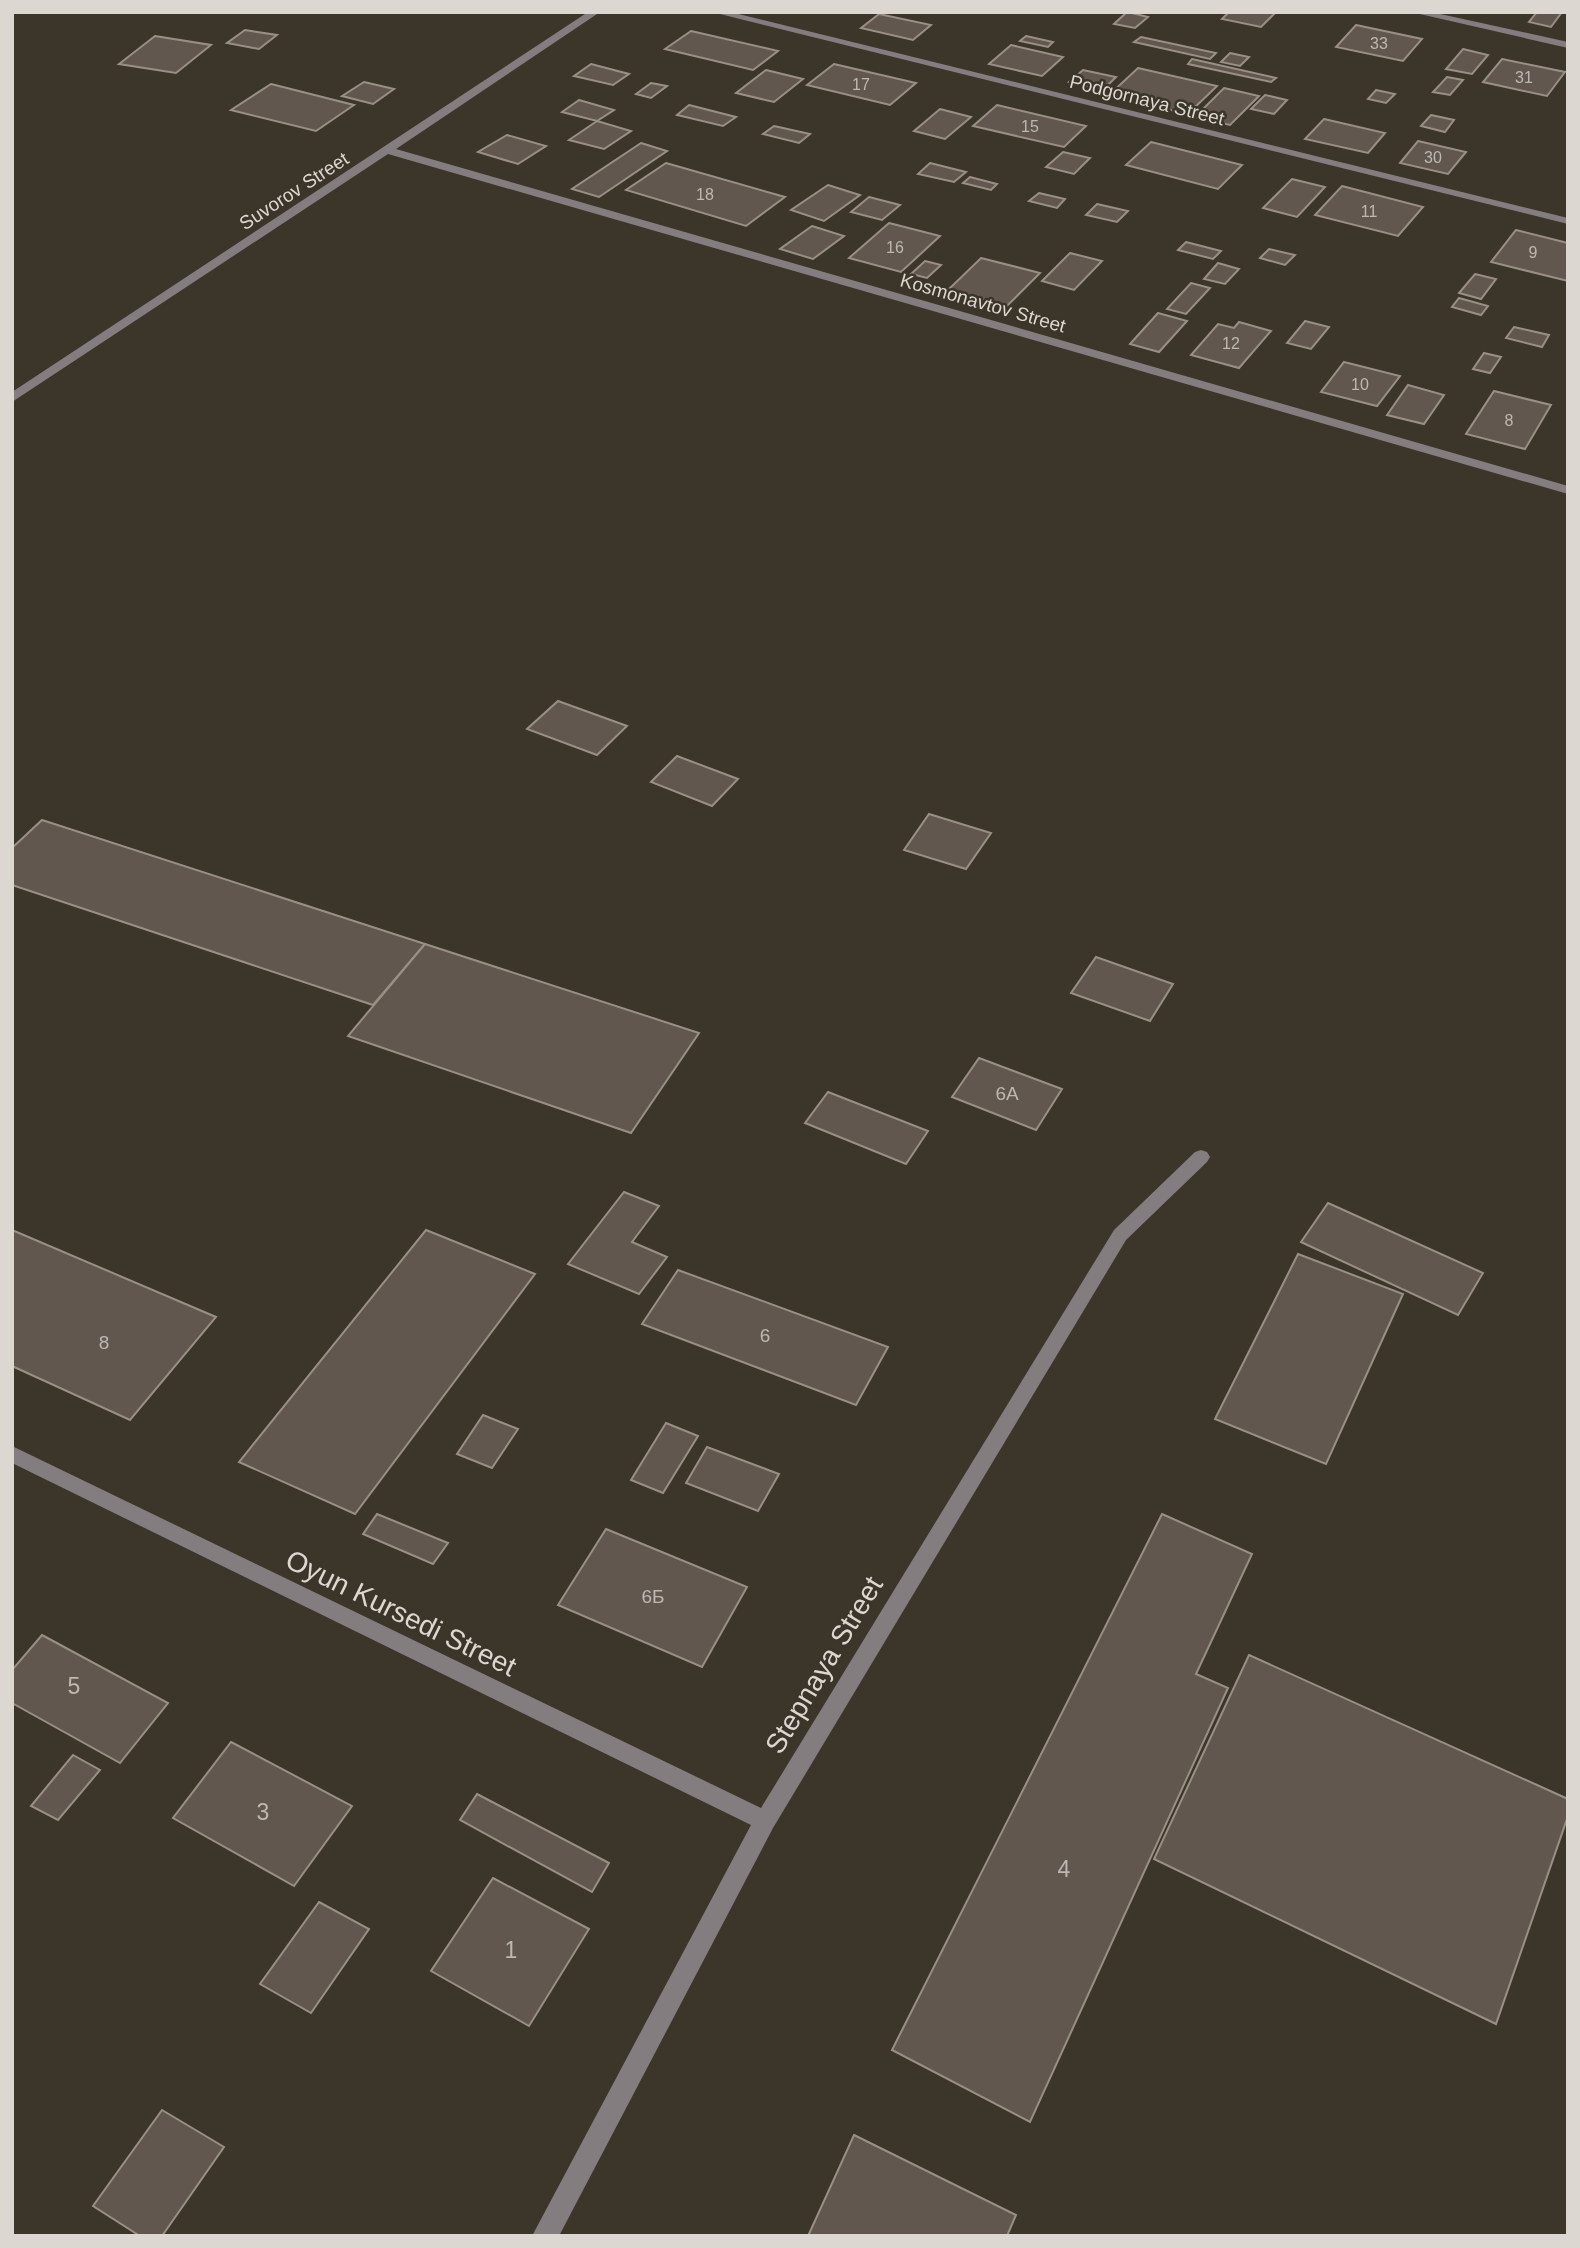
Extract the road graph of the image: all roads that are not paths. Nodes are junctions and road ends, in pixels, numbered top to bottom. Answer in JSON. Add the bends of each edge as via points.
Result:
{"nodes":[{"id":1,"x":595,"y":12,"type":"edge"},
{"id":2,"x":717,"y":12,"type":"edge"},
{"id":3,"x":1416,"y":12,"type":"edge"},
{"id":4,"x":1568,"y":45,"type":"edge"},
{"id":5,"x":388,"y":150,"type":"junction"},
{"id":6,"x":1568,"y":221,"type":"edge"},
{"id":7,"x":12,"y":398,"type":"edge"},
{"id":8,"x":1568,"y":489,"type":"edge"},
{"id":9,"x":1201,"y":1157,"type":"dead end"},
{"id":10,"x":12,"y":1454,"type":"edge"},
{"id":11,"x":765,"y":1821,"type":"junction"},
{"id":12,"x":545,"y":2236,"type":"edge"}],
"edges":[{"from":1,"to":5,"type":"street","name":"Suvorov Street"},
{"from":2,"to":6,"type":"street","name":"Podgornaya Street"},
{"from":3,"to":4,"type":"street"},
{"from":5,"to":7,"type":"street","name":"Suvorov Street"},
{"from":5,"to":8,"type":"street","name":"Kosmonavtov Street"},
{"from":9,"to":11,"type":"street","name":"Stepnaya Street","via":[[1120,1235]]},
{"from":10,"to":11,"type":"street","name":"Oyun Kursedi Street"},
{"from":11,"to":12,"type":"street","name":"Stepnaya Street"}]}
